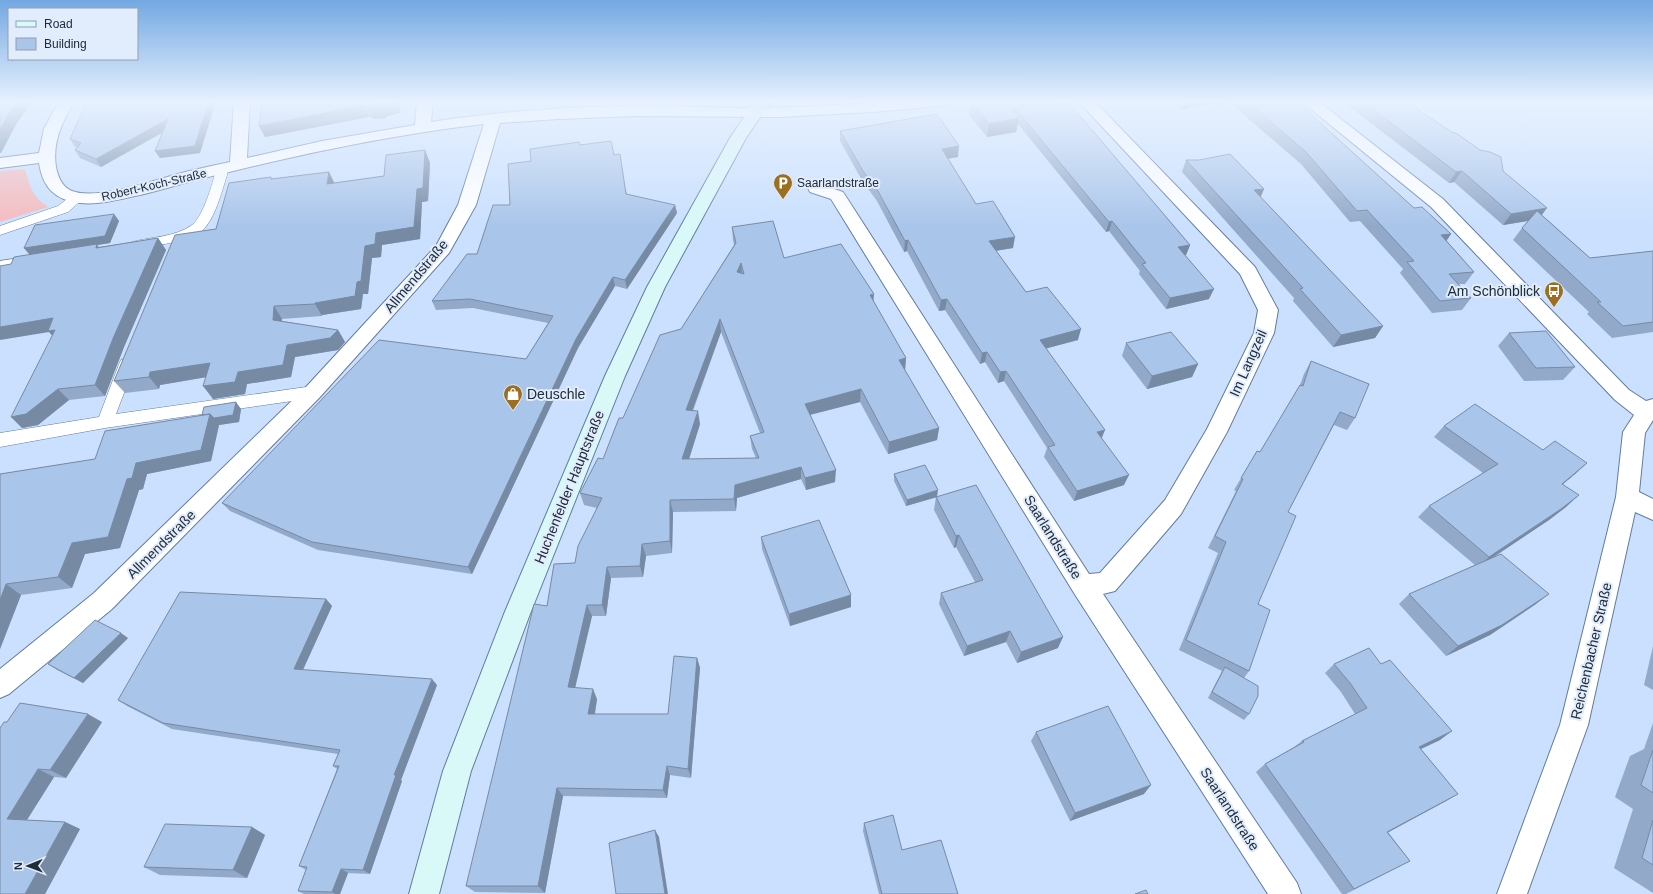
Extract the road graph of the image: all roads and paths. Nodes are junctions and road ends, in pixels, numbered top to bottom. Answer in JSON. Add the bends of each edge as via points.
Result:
{"nodes":[{"id":1,"x":49,"y":143,"type":"edge"},
{"id":2,"x":239,"y":143,"type":"edge"},
{"id":3,"x":341,"y":143,"type":"edge"},
{"id":4,"x":486,"y":143,"type":"edge"},
{"id":5,"x":735,"y":143,"type":"edge"},
{"id":6,"x":1126,"y":143,"type":"edge"},
{"id":7,"x":1361,"y":143,"type":"edge"},
{"id":8,"x":46,"y":157,"type":"junction"},
{"id":9,"x":0,"y":163,"type":"edge"},
{"id":10,"x":238,"y":165,"type":"junction"},
{"id":11,"x":222,"y":169,"type":"junction"},
{"id":12,"x":816,"y":188,"type":"dead end"},
{"id":13,"x":77,"y":198,"type":"junction"},
{"id":14,"x":0,"y":231,"type":"edge"},
{"id":15,"x":127,"y":247,"type":"edge"},
{"id":16,"x":37,"y":260,"type":"edge"},
{"id":17,"x":0,"y":266,"type":"edge"},
{"id":18,"x":133,"y":348,"type":"edge"},
{"id":19,"x":313,"y":392,"type":"junction"},
{"id":20,"x":1650,"y":410,"type":"edge"},
{"id":21,"x":105,"y":422,"type":"junction"},
{"id":22,"x":0,"y":440,"type":"edge"},
{"id":23,"x":1627,"y":497,"type":"junction"},
{"id":24,"x":1653,"y":510,"type":"edge"},
{"id":25,"x":1083,"y":585,"type":"junction"},
{"id":26,"x":0,"y":685,"type":"edge"},
{"id":27,"x":424,"y":894,"type":"edge"},
{"id":28,"x":1286,"y":894,"type":"edge"},
{"id":29,"x":1512,"y":894,"type":"edge"}],
"edges":[{"from":1,"to":8,"type":"street"},
{"from":2,"to":10,"type":"street"},
{"from":3,"to":10,"type":"street","name":"Robert-Koch-Straße"},
{"from":4,"to":19,"type":"street","name":"Allmendstraße","via":[[467,205],[443,249]]},
{"from":5,"to":27,"type":"main road","name":"Huchenfelder Hauptstraße","via":[[656,287],[615,376],[517,614],[457,770]]},
{"from":6,"to":25,"type":"street","name":"Im Langzeil","via":[[1248,271],[1268,310],[1261,340],[1216,432],[1173,507],[1106,583]]},
{"from":7,"to":20,"type":"street","via":[[1437,203],[1622,395]]},
{"from":8,"to":9,"type":"street"},
{"from":8,"to":13,"type":"street","name":"Robert-Koch-Straße","via":[[50,173],[60,191]]},
{"from":10,"to":11,"type":"street","name":"Robert-Koch-Straße"},
{"from":11,"to":13,"type":"street","name":"Robert-Koch-Straße","via":[[114,195]]},
{"from":11,"to":15,"type":"lane","via":[[209,210],[197,228],[177,243]]},
{"from":12,"to":25,"type":"street","name":"Saarlandstraße","via":[[837,196]]},
{"from":13,"to":14,"type":"lane","via":[[63,210]]},
{"from":16,"to":17,"type":"lane"},
{"from":18,"to":21,"type":"lane"},
{"from":19,"to":21,"type":"lane"},
{"from":19,"to":26,"type":"street","name":"Allmendstraße","via":[[103,601]]},
{"from":20,"to":23,"type":"street","name":"Reichenbacher Straße","via":[[1634,432]]},
{"from":21,"to":22,"type":"lane"},
{"from":23,"to":24,"type":"street"},
{"from":23,"to":29,"type":"street","name":"Reichenbacher Straße","via":[[1574,725]]},
{"from":25,"to":28,"type":"street","name":"Saarlandstraße"}]}
